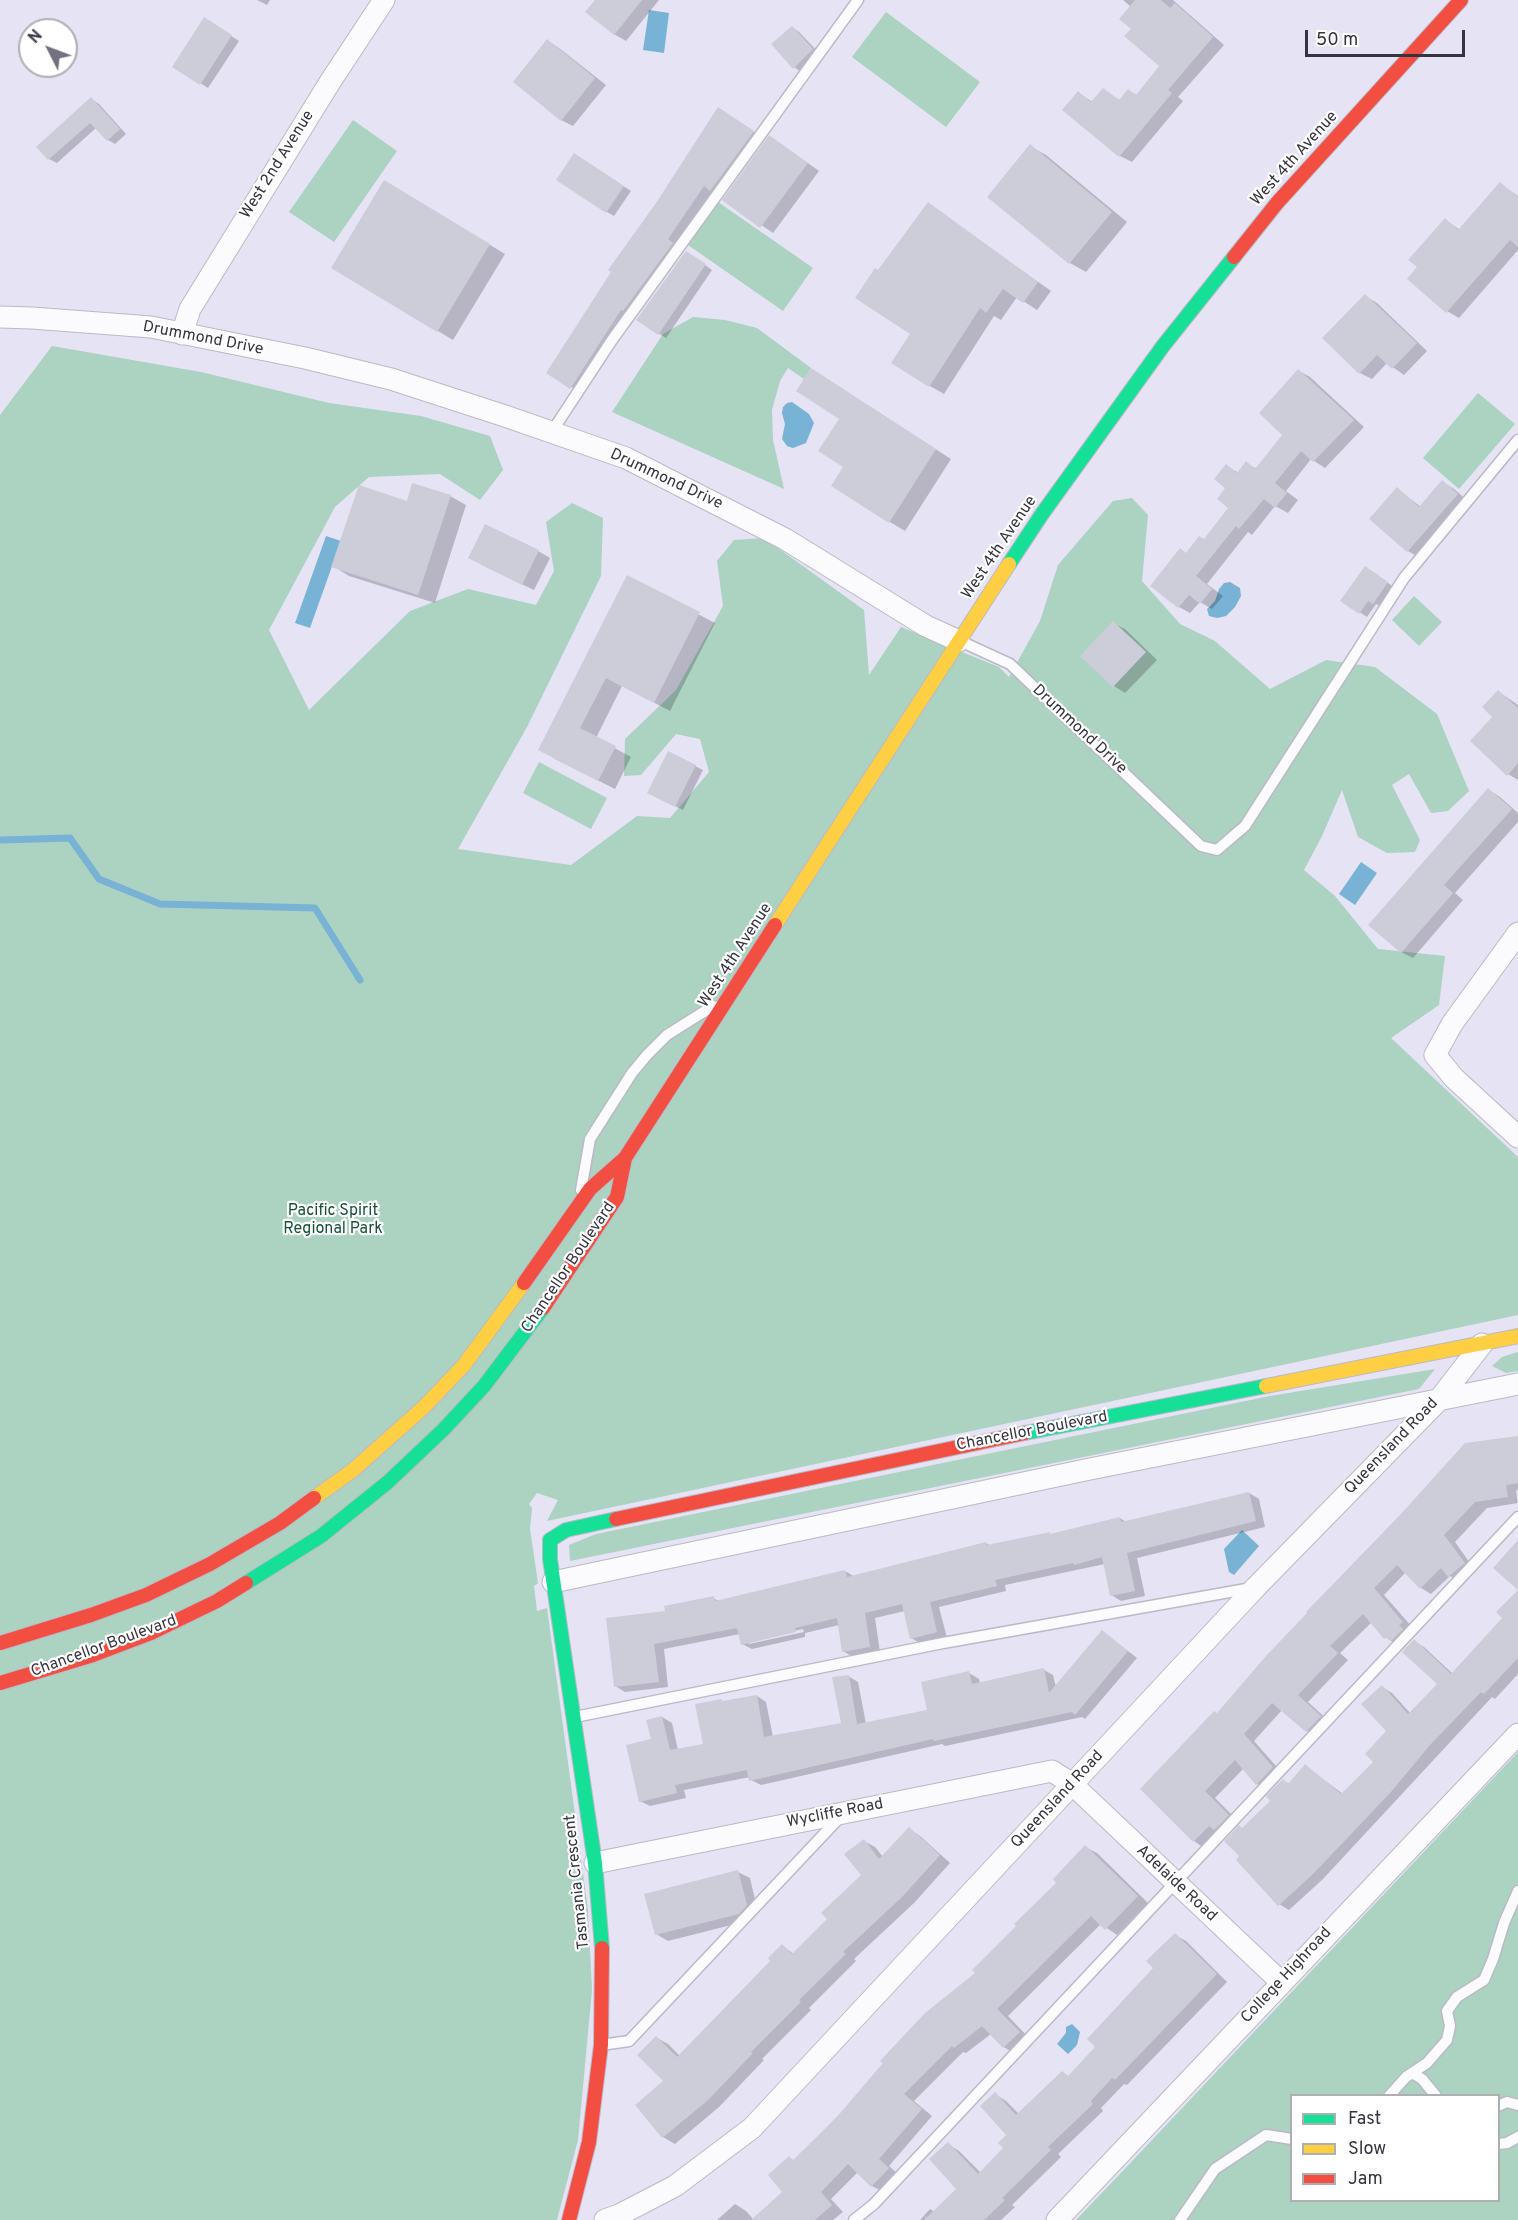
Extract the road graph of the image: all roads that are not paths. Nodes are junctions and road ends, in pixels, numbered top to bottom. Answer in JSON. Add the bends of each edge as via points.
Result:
{"nodes":[{"id":1,"x":384,"y":0,"type":"edge"},
{"id":2,"x":858,"y":0,"type":"edge"},
{"id":3,"x":1461,"y":0,"type":"edge"},
{"id":4,"x":0,"y":317,"type":"edge"},
{"id":5,"x":182,"y":334,"type":"junction"},
{"id":6,"x":551,"y":433,"type":"junction"},
{"id":7,"x":1518,"y":440,"type":"edge"},
{"id":8,"x":959,"y":641,"type":"junction"},
{"id":9,"x":1518,"y":933,"type":"edge"},
{"id":10,"x":731,"y":994,"type":"junction"},
{"id":11,"x":1518,"y":1137,"type":"edge"},
{"id":12,"x":626,"y":1158,"type":"junction"},
{"id":13,"x":579,"y":1204,"type":"junction"},
{"id":14,"x":1518,"y":1336,"type":"edge"},
{"id":15,"x":1482,"y":1344,"type":"junction"},
{"id":16,"x":1518,"y":1384,"type":"edge"},
{"id":17,"x":1438,"y":1401,"type":"junction"},
{"id":18,"x":1518,"y":1517,"type":"edge"},
{"id":19,"x":550,"y":1540,"type":"joint"},
{"id":20,"x":553,"y":1581,"type":"junction"},
{"id":21,"x":1256,"y":1587,"type":"junction"},
{"id":22,"x":0,"y":1643,"type":"edge"},
{"id":23,"x":0,"y":1683,"type":"edge"},
{"id":24,"x":573,"y":1717,"type":"junction"},
{"id":25,"x":1518,"y":1734,"type":"edge"},
{"id":26,"x":1072,"y":1784,"type":"junction"},
{"id":27,"x":846,"y":1811,"type":"junction"},
{"id":28,"x":595,"y":1863,"type":"junction"},
{"id":29,"x":1175,"y":1884,"type":"junction"},
{"id":30,"x":1518,"y":1890,"type":"edge"},
{"id":31,"x":1281,"y":1982,"type":"junction"},
{"id":32,"x":601,"y":2045,"type":"junction"},
{"id":33,"x":1412,"y":2073,"type":"junction"},
{"id":34,"x":1391,"y":2094,"type":"edge"},
{"id":35,"x":1434,"y":2094,"type":"edge"},
{"id":36,"x":1500,"y":2105,"type":"edge"},
{"id":37,"x":1518,"y":2105,"type":"edge"},
{"id":38,"x":1518,"y":2137,"type":"edge"},
{"id":39,"x":1290,"y":2139,"type":"edge"},
{"id":40,"x":1500,"y":2144,"type":"edge"},
{"id":41,"x":569,"y":2220,"type":"edge"},
{"id":42,"x":605,"y":2220,"type":"edge"},
{"id":43,"x":854,"y":2220,"type":"edge"},
{"id":44,"x":1057,"y":2220,"type":"edge"},
{"id":45,"x":1180,"y":2220,"type":"edge"}],
"edges":[{"from":1,"to":5,"type":"street","name":"West 2nd Avenue","via":[[190,309]]},
{"from":2,"to":6,"type":"lane","via":[[612,340]]},
{"from":3,"to":8,"type":"main road","name":"West 4th Avenue","via":[[1277,202],[1208,288],[1042,514]]},
{"from":4,"to":5,"type":"street","name":"Drummond Drive","via":[[151,327]]},
{"from":5,"to":6,"type":"street","name":"Drummond Drive","via":[[391,379]]},
{"from":6,"to":8,"type":"street","name":"Drummond Drive","via":[[626,458],[774,533],[926,626]]},
{"from":7,"to":8,"type":"lane","name":"Drummond Drive","via":[[1404,578],[1245,826],[1217,850],[1201,846],[1010,664]]},
{"from":8,"to":10,"type":"main road","name":"West 4th Avenue"},
{"from":9,"to":11,"type":"street","via":[[1452,1024],[1435,1055],[1454,1078]]},
{"from":10,"to":12,"type":"main road","name":"West 4th Avenue"},
{"from":10,"to":13,"type":"lane","via":[[667,1035],[632,1073],[590,1139]]},
{"from":12,"to":13,"type":"main road","name":"Chancellor Boulevard","via":[[590,1189]]},
{"from":12,"to":23,"type":"main road","name":"Chancellor Boulevard","via":[[617,1197],[523,1336],[484,1386],[388,1482],[321,1536],[217,1601],[151,1633]]},
{"from":13,"to":22,"type":"main road","name":"Chancellor Boulevard","via":[[464,1365],[424,1407],[352,1471],[280,1523],[146,1595]]},
{"from":14,"to":15,"type":"main road","name":"Chancellor Boulevard"},
{"from":15,"to":17,"type":"street","name":"Queensland Road"},
{"from":15,"to":19,"type":"main road","name":"Chancellor Boulevard","via":[[1035,1431],[566,1530]]},
{"from":16,"to":17,"type":"street"},
{"from":17,"to":20,"type":"street"},
{"from":17,"to":21,"type":"street","name":"Queensland Road"},
{"from":18,"to":29,"type":"lane"},
{"from":19,"to":20,"type":"main road","name":"Tasmania Crescent"},
{"from":20,"to":24,"type":"main road","name":"Tasmania Crescent"},
{"from":21,"to":24,"type":"lane","via":[[943,1643]]},
{"from":21,"to":26,"type":"street","name":"Queensland Road"},
{"from":24,"to":28,"type":"main road","name":"Tasmania Crescent"},
{"from":25,"to":31,"type":"street","name":"College Highroad"},
{"from":26,"to":27,"type":"street","name":"Wycliffe Road","via":[[1052,1771]]},
{"from":26,"to":29,"type":"street","name":"Adelaide Road"},
{"from":26,"to":42,"type":"street","name":"Queensland Road","via":[[752,2128],[675,2186]]},
{"from":27,"to":28,"type":"street","name":"Wycliffe Road"},
{"from":27,"to":32,"type":"lane","via":[[629,2040]]},
{"from":28,"to":32,"type":"main road","name":"Tasmania Crescent","via":[[603,1957]]},
{"from":29,"to":31,"type":"street","name":"Adelaide Road"},
{"from":29,"to":43,"type":"lane","via":[[874,2204]]},
{"from":30,"to":33,"type":"lane","via":[[1484,1980],[1457,1997],[1447,2011],[1447,2040],[1427,2063]]},
{"from":31,"to":44,"type":"street","name":"College Highroad"},
{"from":32,"to":41,"type":"main road","name":"Tasmania Crescent","via":[[589,2142]]},
{"from":33,"to":34,"type":"lane"},
{"from":33,"to":35,"type":"lane"},
{"from":36,"to":37,"type":"lane","via":[[1507,2102]]},
{"from":38,"to":40,"type":"lane"},
{"from":39,"to":45,"type":"lane","via":[[1266,2135],[1215,2169]]}]}
